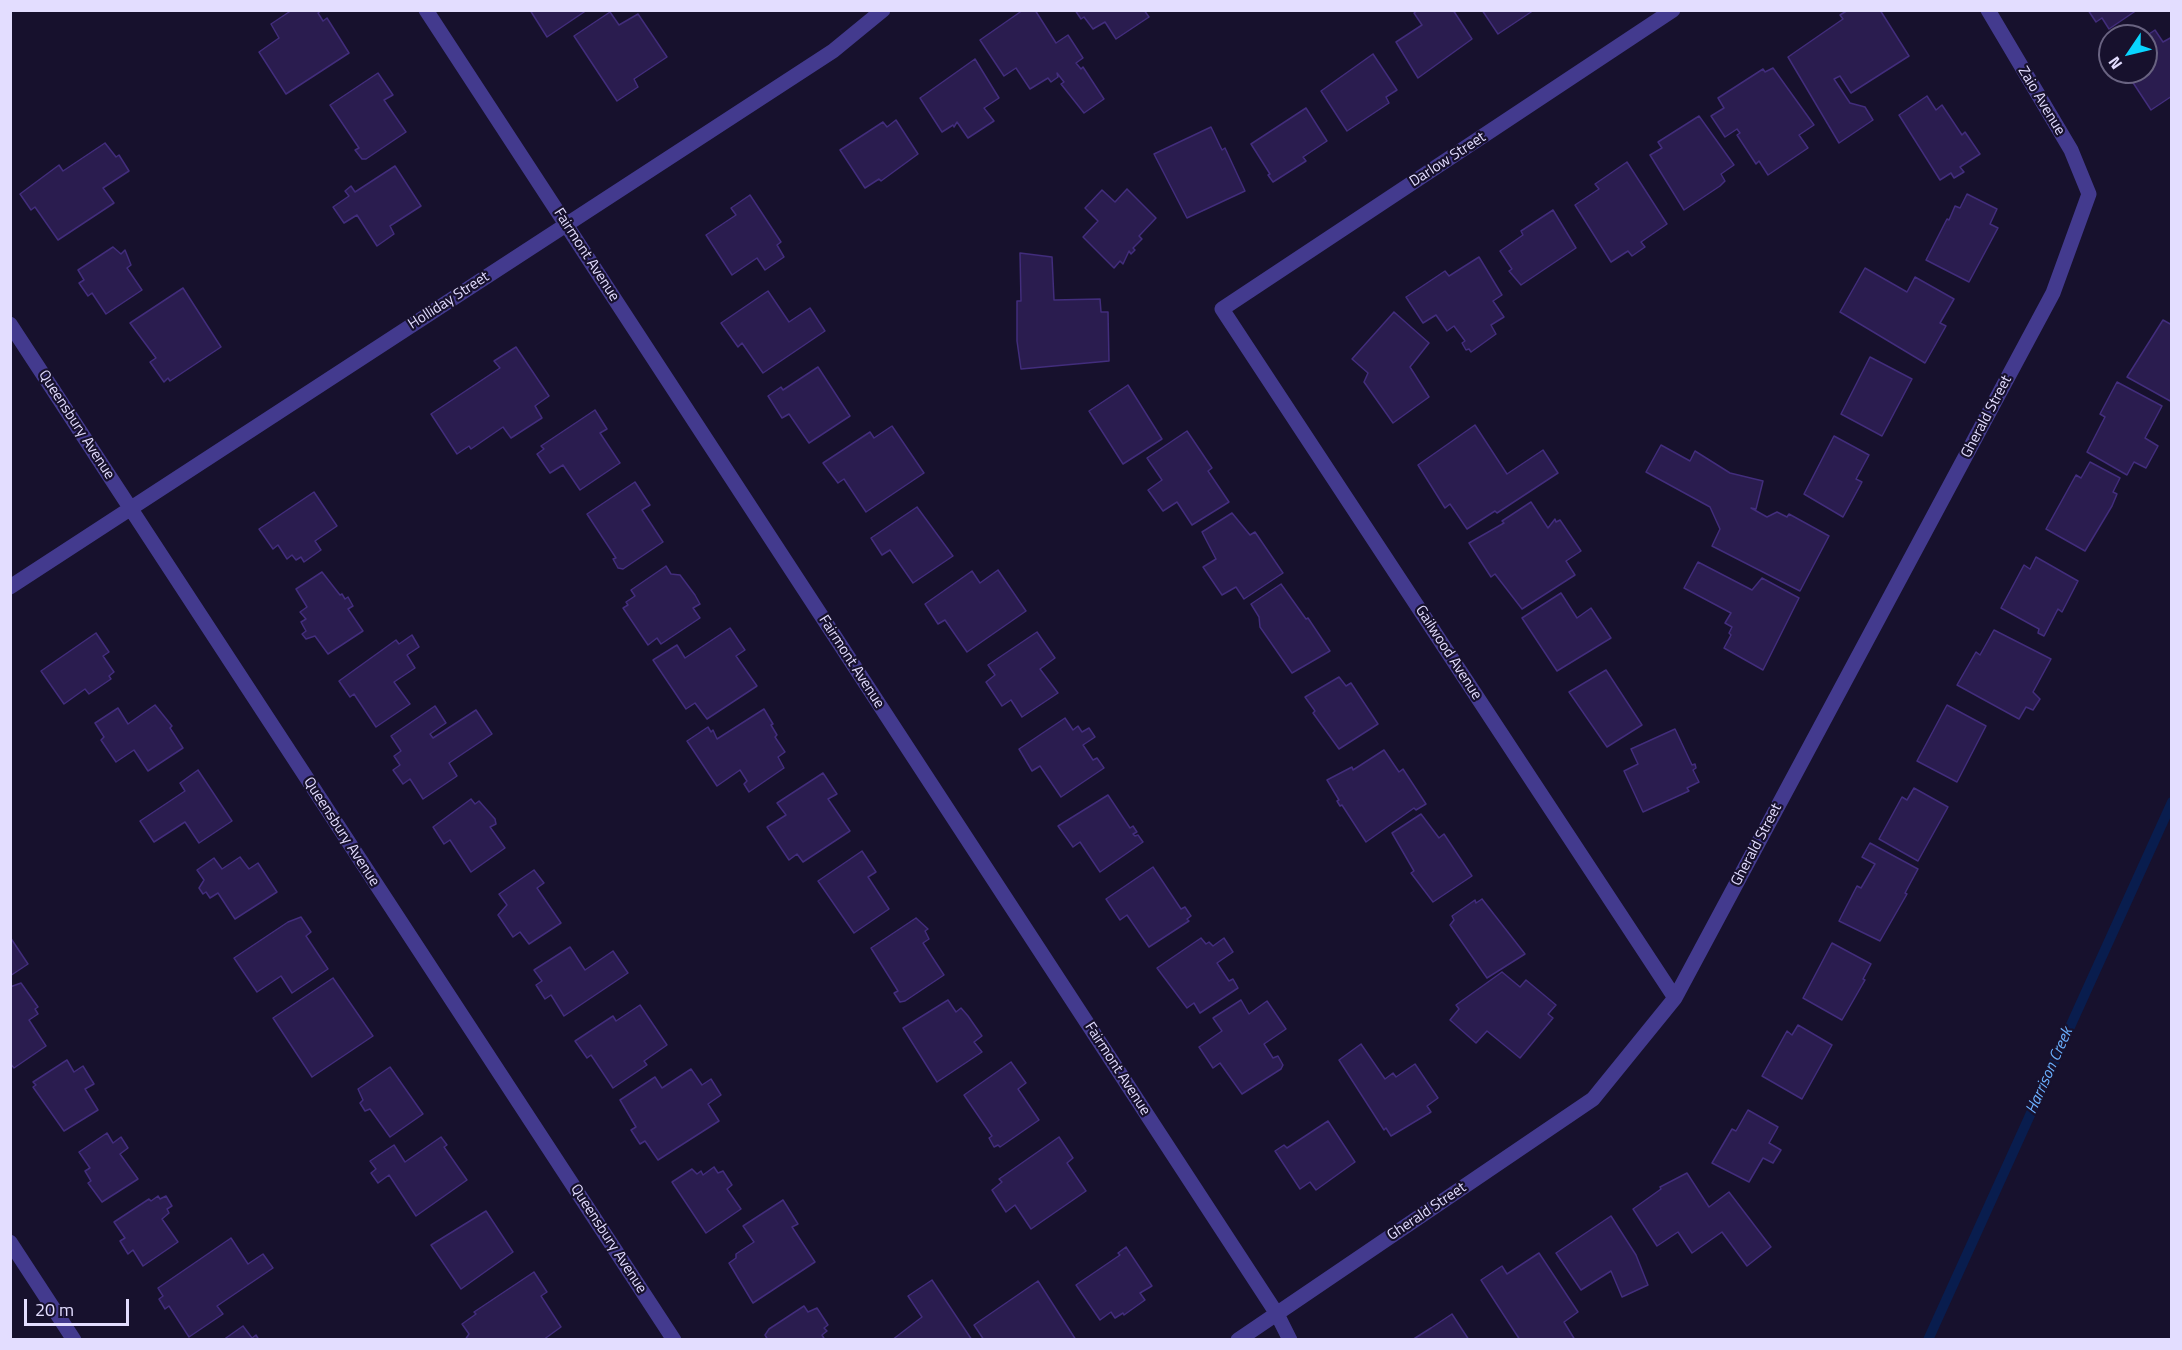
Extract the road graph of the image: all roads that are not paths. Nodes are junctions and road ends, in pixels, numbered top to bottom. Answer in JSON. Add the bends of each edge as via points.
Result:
{"nodes":[{"id":1,"x":426,"y":10,"type":"edge"},
{"id":2,"x":884,"y":10,"type":"edge"},
{"id":3,"x":1673,"y":10,"type":"edge"},
{"id":4,"x":1988,"y":10,"type":"edge"},
{"id":5,"x":2089,"y":194,"type":"joint"},
{"id":6,"x":566,"y":225,"type":"junction"},
{"id":7,"x":1222,"y":309,"type":"joint"},
{"id":8,"x":10,"y":324,"type":"edge"},
{"id":9,"x":130,"y":509,"type":"junction"},
{"id":10,"x":10,"y":587,"type":"edge"},
{"id":11,"x":1674,"y":998,"type":"junction"},
{"id":12,"x":10,"y":1242,"type":"edge"},
{"id":13,"x":1277,"y":1314,"type":"junction"},
{"id":14,"x":74,"y":1340,"type":"edge"},
{"id":15,"x":674,"y":1340,"type":"edge"},
{"id":16,"x":1238,"y":1340,"type":"edge"},
{"id":17,"x":1290,"y":1340,"type":"edge"}],
"edges":[{"from":1,"to":6,"type":"street","name":"Fairmont Avenue"},
{"from":2,"to":6,"type":"street","name":"Holliday Street","via":[[833,51]]},
{"from":3,"to":7,"type":"street","name":"Darlow Street"},
{"from":4,"to":5,"type":"street","name":"Zaio Avenue","via":[[2071,150]]},
{"from":5,"to":11,"type":"street","name":"Gherald Street","via":[[2054,292]]},
{"from":6,"to":9,"type":"street","name":"Holliday Street"},
{"from":6,"to":13,"type":"street","name":"Fairmont Avenue"},
{"from":7,"to":11,"type":"street","name":"Gailwood Avenue"},
{"from":8,"to":9,"type":"street","name":"Queensbury Avenue"},
{"from":9,"to":10,"type":"street","name":"Holliday Street"},
{"from":9,"to":15,"type":"street","name":"Queensbury Avenue"},
{"from":11,"to":13,"type":"street","name":"Gherald Street","via":[[1593,1099]]},
{"from":12,"to":14,"type":"street"},
{"from":13,"to":16,"type":"street","name":"Gherald Street"},
{"from":13,"to":17,"type":"street","name":"Fairmont Avenue"}]}
